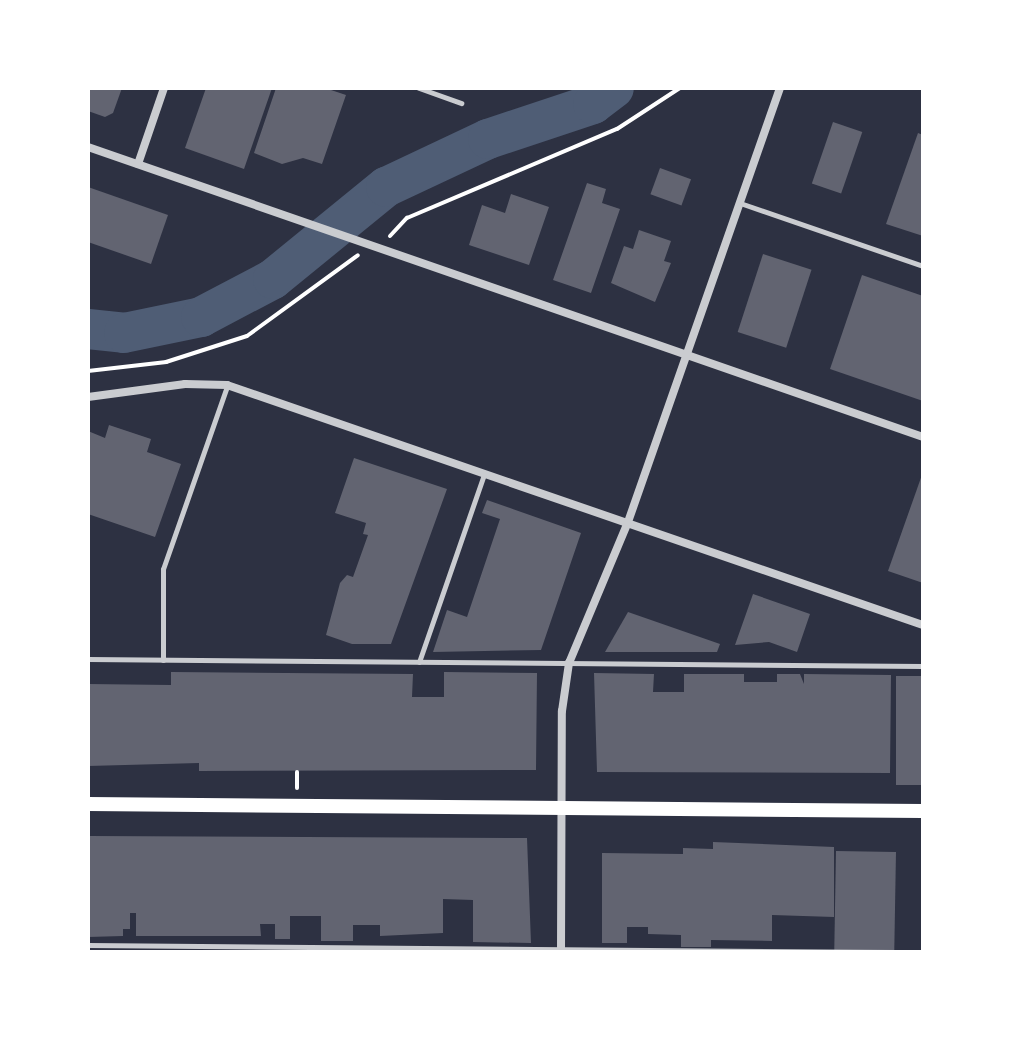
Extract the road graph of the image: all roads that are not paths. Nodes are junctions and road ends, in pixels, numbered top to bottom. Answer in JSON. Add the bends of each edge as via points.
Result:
{"nodes":[{"id":1,"x":164,"y":88,"type":"edge"},
{"id":2,"x":419,"y":88,"type":"edge"},
{"id":3,"x":780,"y":88,"type":"edge"},
{"id":4,"x":461,"y":103,"type":"dead end"},
{"id":5,"x":88,"y":147,"type":"edge"},
{"id":6,"x":138,"y":164,"type":"junction"},
{"id":7,"x":740,"y":203,"type":"junction"},
{"id":8,"x":923,"y":266,"type":"edge"},
{"id":9,"x":687,"y":355,"type":"junction"},
{"id":10,"x":227,"y":385,"type":"junction"},
{"id":11,"x":88,"y":397,"type":"edge"},
{"id":12,"x":923,"y":437,"type":"edge"},
{"id":13,"x":484,"y":474,"type":"junction"},
{"id":14,"x":628,"y":522,"type":"junction"},
{"id":15,"x":923,"y":625,"type":"edge"},
{"id":16,"x":88,"y":659,"type":"edge"},
{"id":17,"x":163,"y":660,"type":"junction"},
{"id":18,"x":419,"y":662,"type":"junction"},
{"id":19,"x":569,"y":663,"type":"junction"},
{"id":20,"x":923,"y":666,"type":"edge"},
{"id":21,"x":88,"y":804,"type":"edge"},
{"id":22,"x":562,"y":808,"type":"junction"},
{"id":23,"x":923,"y":811,"type":"edge"},
{"id":24,"x":88,"y":945,"type":"edge"},
{"id":25,"x":561,"y":951,"type":"edge"},
{"id":26,"x":727,"y":951,"type":"edge"},
{"id":27,"x":895,"y":952,"type":"edge"}],
"edges":[{"from":1,"to":6,"type":"street"},
{"from":2,"to":4,"type":"lane"},
{"from":3,"to":7,"type":"street"},
{"from":5,"to":6,"type":"street"},
{"from":6,"to":9,"type":"street"},
{"from":7,"to":8,"type":"lane"},
{"from":7,"to":9,"type":"street"},
{"from":9,"to":12,"type":"street"},
{"from":9,"to":14,"type":"street"},
{"from":10,"to":11,"type":"street","via":[[185,384]]},
{"from":10,"to":13,"type":"street"},
{"from":10,"to":17,"type":"lane","via":[[163,569]]},
{"from":13,"to":14,"type":"street"},
{"from":13,"to":18,"type":"lane"},
{"from":14,"to":15,"type":"street"},
{"from":14,"to":19,"type":"street"},
{"from":16,"to":17,"type":"lane"},
{"from":17,"to":18,"type":"lane"},
{"from":18,"to":19,"type":"lane"},
{"from":19,"to":20,"type":"lane"},
{"from":19,"to":22,"type":"street"},
{"from":21,"to":22,"type":"main road"},
{"from":22,"to":23,"type":"main road"},
{"from":22,"to":25,"type":"street"},
{"from":24,"to":25,"type":"lane"},
{"from":25,"to":26,"type":"lane"},
{"from":26,"to":27,"type":"lane"}]}
